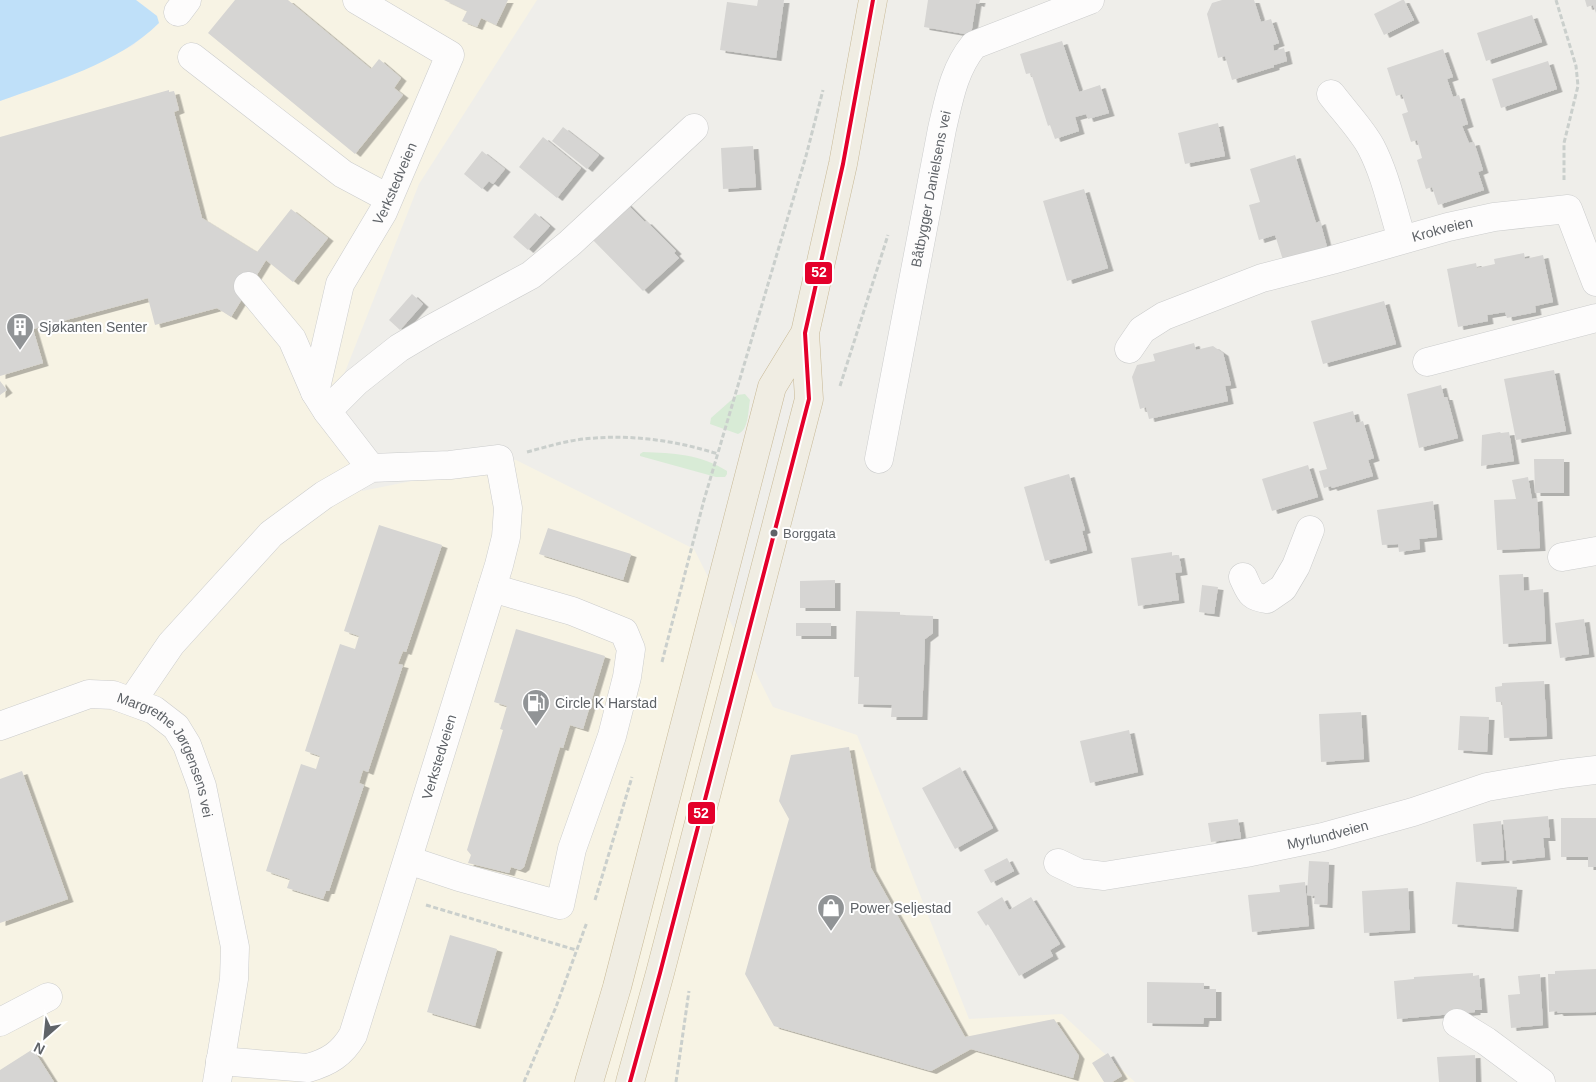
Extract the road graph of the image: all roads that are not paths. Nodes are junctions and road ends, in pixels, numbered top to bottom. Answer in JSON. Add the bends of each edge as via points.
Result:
{"nodes":[{"id":1,"x":357,"y":0,"type":"edge"},
{"id":2,"x":873,"y":0,"type":"edge"},
{"id":3,"x":1090,"y":0,"type":"edge"},
{"id":4,"x":192,"y":58,"type":"dead end"},
{"id":5,"x":1331,"y":94,"type":"dead end"},
{"id":6,"x":694,"y":128,"type":"dead end"},
{"id":7,"x":388,"y":198,"type":"junction"},
{"id":8,"x":1402,"y":239,"type":"junction"},
{"id":9,"x":1596,"y":282,"type":"edge"},
{"id":10,"x":248,"y":286,"type":"dead end"},
{"id":11,"x":1596,"y":318,"type":"edge"},
{"id":12,"x":805,"y":334,"type":"junction"},
{"id":13,"x":1129,"y":349,"type":"dead end"},
{"id":14,"x":1427,"y":362,"type":"dead end"},
{"id":15,"x":321,"y":401,"type":"junction"},
{"id":16,"x":879,"y":459,"type":"dead end"},
{"id":17,"x":371,"y":468,"type":"junction"},
{"id":18,"x":1310,"y":530,"type":"dead end"},
{"id":19,"x":1596,"y":551,"type":"edge"},
{"id":20,"x":1562,"y":557,"type":"dead end"},
{"id":21,"x":1243,"y":577,"type":"dead end"},
{"id":22,"x":492,"y":588,"type":"junction"},
{"id":23,"x":132,"y":701,"type":"junction"},
{"id":24,"x":0,"y":726,"type":"edge"},
{"id":25,"x":1596,"y":770,"type":"edge"},
{"id":26,"x":408,"y":860,"type":"junction"},
{"id":27,"x":1058,"y":863,"type":"dead end"},
{"id":28,"x":48,"y":997,"type":"dead end"},
{"id":29,"x":0,"y":1022,"type":"edge"},
{"id":30,"x":1458,"y":1023,"type":"dead end"},
{"id":31,"x":219,"y":1072,"type":"edge"},
{"id":32,"x":589,"y":1082,"type":"edge"},
{"id":33,"x":630,"y":1082,"type":"edge"},
{"id":34,"x":1541,"y":1082,"type":"edge"}],
"edges":[{"from":1,"to":7,"type":"street","name":"Verkstedveien","via":[[450,54]]},
{"from":2,"to":12,"type":"highway","via":[[843,164]]},
{"from":3,"to":16,"type":"street","name":"Båtbygger Danielsens vei","via":[[974,45],[955,76]]},
{"from":4,"to":7,"type":"street","via":[[344,174]]},
{"from":5,"to":8,"type":"street","name":"Krokveien","via":[[1370,146],[1390,194]]},
{"from":6,"to":15,"type":"street","via":[[531,275],[431,329],[356,382]]},
{"from":7,"to":15,"type":"street","name":"Verkstedveien","via":[[340,284]]},
{"from":8,"to":9,"type":"street","name":"Krokveien","via":[[1494,217],[1568,209]]},
{"from":8,"to":13,"type":"street","via":[[1262,278],[1164,316],[1142,330]]},
{"from":10,"to":15,"type":"street","via":[[292,339]]},
{"from":11,"to":14,"type":"street"},
{"from":12,"to":32,"type":"highway","via":[[772,387],[617,987]]},
{"from":12,"to":33,"type":"highway","via":[[809,399]]},
{"from":15,"to":17,"type":"street"},
{"from":17,"to":22,"type":"street","name":"Verkstedveien","via":[[450,465],[499,459],[508,508],[506,537]]},
{"from":17,"to":23,"type":"street","via":[[324,495],[271,534],[171,644]]},
{"from":18,"to":21,"type":"street","via":[[1296,566],[1283,588],[1267,599],[1256,597],[1251,594]]},
{"from":19,"to":20,"type":"street"},
{"from":22,"to":26,"type":"street","name":"Verkstedveien"},
{"from":22,"to":26,"type":"street","via":[[572,611],[624,632],[631,649],[612,736],[572,849],[560,905]]},
{"from":23,"to":24,"type":"street","name":"Margrethe Jørgensens vei","via":[[114,695],[89,694]]},
{"from":23,"to":31,"type":"street","name":"Margrethe Jørgensens vei","via":[[154,710],[176,727],[188,745],[202,786],[235,947],[234,979]]},
{"from":25,"to":27,"type":"street","name":"Myrlundveien","via":[[1486,787],[1323,838],[1246,853],[1104,876],[1079,873]]},
{"from":26,"to":31,"type":"street","name":"Verkstedveien","via":[[353,1035],[346,1047],[335,1057],[308,1068]]},
{"from":28,"to":29,"type":"street"},
{"from":30,"to":34,"type":"street"}]}
